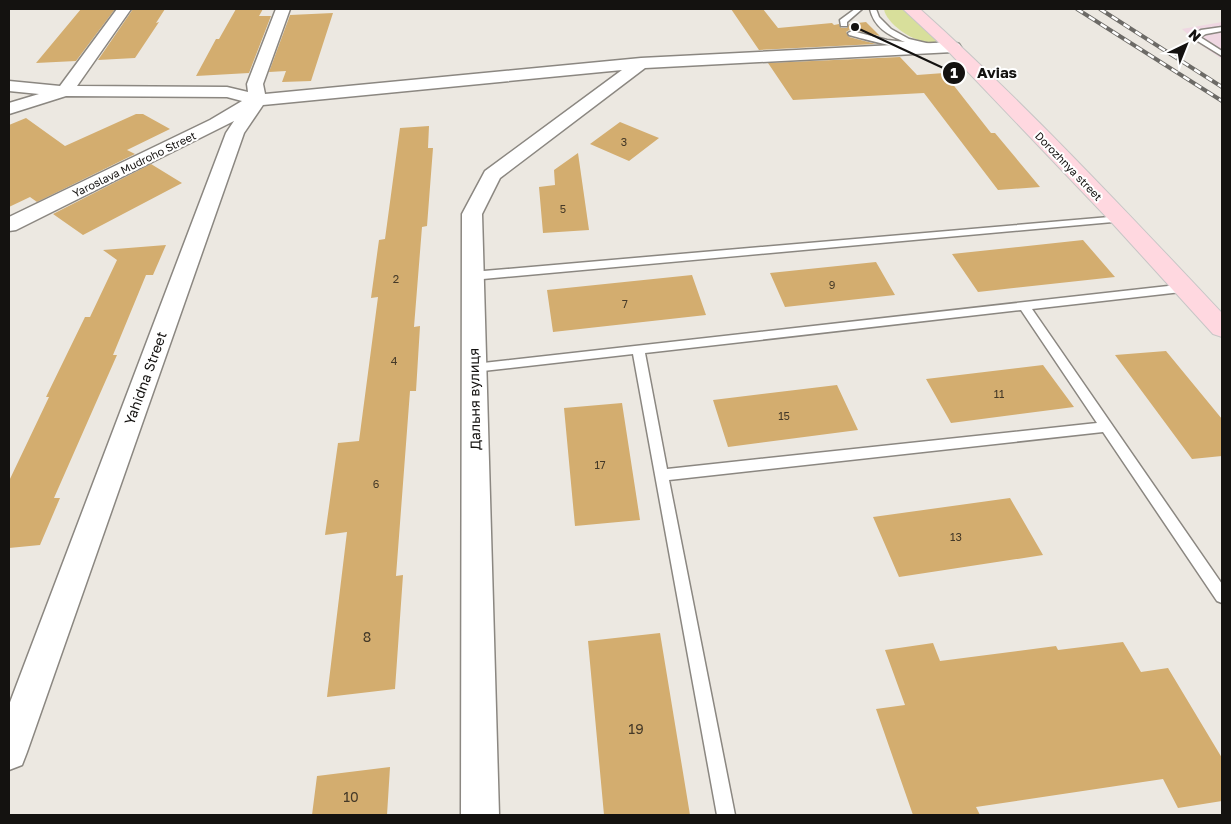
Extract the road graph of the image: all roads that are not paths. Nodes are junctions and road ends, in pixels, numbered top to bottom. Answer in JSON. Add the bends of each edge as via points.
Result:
{"nodes":[{"id":1,"x":124,"y":9,"type":"edge"},
{"id":2,"x":283,"y":9,"type":"edge"},
{"id":3,"x":860,"y":9,"type":"edge"},
{"id":4,"x":865,"y":9,"type":"edge"},
{"id":5,"x":873,"y":9,"type":"edge"},
{"id":6,"x":910,"y":9,"type":"edge"},
{"id":7,"x":858,"y":19,"type":"dead end"},
{"id":8,"x":844,"y":24,"type":"dead end"},
{"id":9,"x":1222,"y":29,"type":"edge"},
{"id":10,"x":869,"y":31,"type":"dead end"},
{"id":11,"x":852,"y":33,"type":"dead end"},
{"id":12,"x":930,"y":46,"type":"junction"},
{"id":13,"x":953,"y":47,"type":"junction"},
{"id":14,"x":1222,"y":54,"type":"edge"},
{"id":15,"x":641,"y":63,"type":"junction"},
{"id":16,"x":9,"y":86,"type":"edge"},
{"id":17,"x":65,"y":91,"type":"junction"},
{"id":18,"x":257,"y":100,"type":"junction"},
{"id":19,"x":9,"y":109,"type":"edge"},
{"id":20,"x":1121,"y":219,"type":"junction"},
{"id":21,"x":9,"y":225,"type":"edge"},
{"id":22,"x":472,"y":276,"type":"junction"},
{"id":23,"x":1186,"y":288,"type":"junction"},
{"id":24,"x":1024,"y":306,"type":"junction"},
{"id":25,"x":1222,"y":328,"type":"edge"},
{"id":26,"x":638,"y":350,"type":"junction"},
{"id":27,"x":474,"y":368,"type":"junction"},
{"id":28,"x":1106,"y":427,"type":"junction"},
{"id":29,"x":662,"y":475,"type":"junction"},
{"id":30,"x":1222,"y":596,"type":"edge"},
{"id":31,"x":9,"y":752,"type":"edge"},
{"id":32,"x":480,"y":815,"type":"edge"},
{"id":33,"x":726,"y":815,"type":"edge"}],
"edges":[{"from":1,"to":17,"type":"street"},
{"from":2,"to":18,"type":"street","via":[[255,84]]},
{"from":3,"to":8,"type":"lane"},
{"from":4,"to":7,"type":"lane"},
{"from":5,"to":12,"type":"lane","via":[[874,17],[886,29],[911,42]]},
{"from":6,"to":13,"type":"main road","name":"Dorozhnya street"},
{"from":9,"to":14,"type":"lane","via":[[1195,37]]},
{"from":10,"to":12,"type":"lane","via":[[888,39]]},
{"from":11,"to":12,"type":"lane","via":[[895,44]]},
{"from":12,"to":13,"type":"lane"},
{"from":13,"to":15,"type":"street"},
{"from":13,"to":20,"type":"main road","name":"Dorozhnya street"},
{"from":15,"to":18,"type":"street"},
{"from":15,"to":22,"type":"street","name":"Дальня вулиця","via":[[492,175],[472,214]]},
{"from":16,"to":17,"type":"street"},
{"from":17,"to":18,"type":"street","via":[[227,92]]},
{"from":17,"to":19,"type":"street"},
{"from":18,"to":21,"type":"street","name":"Yaroslava Mudroho Street","via":[[216,124]]},
{"from":18,"to":31,"type":"street","name":"Yahidna Street","via":[[235,133]]},
{"from":20,"to":22,"type":"lane"},
{"from":20,"to":23,"type":"main road","name":"Dorozhnya street"},
{"from":22,"to":27,"type":"street","name":"Дальня вулиця"},
{"from":23,"to":24,"type":"lane"},
{"from":23,"to":25,"type":"main road","name":"Dorozhnya street"},
{"from":24,"to":26,"type":"lane"},
{"from":24,"to":28,"type":"lane"},
{"from":26,"to":27,"type":"lane"},
{"from":26,"to":29,"type":"lane"},
{"from":27,"to":32,"type":"street","name":"Дальня вулиця"},
{"from":28,"to":29,"type":"lane"},
{"from":28,"to":30,"type":"lane"},
{"from":29,"to":33,"type":"lane"}]}
